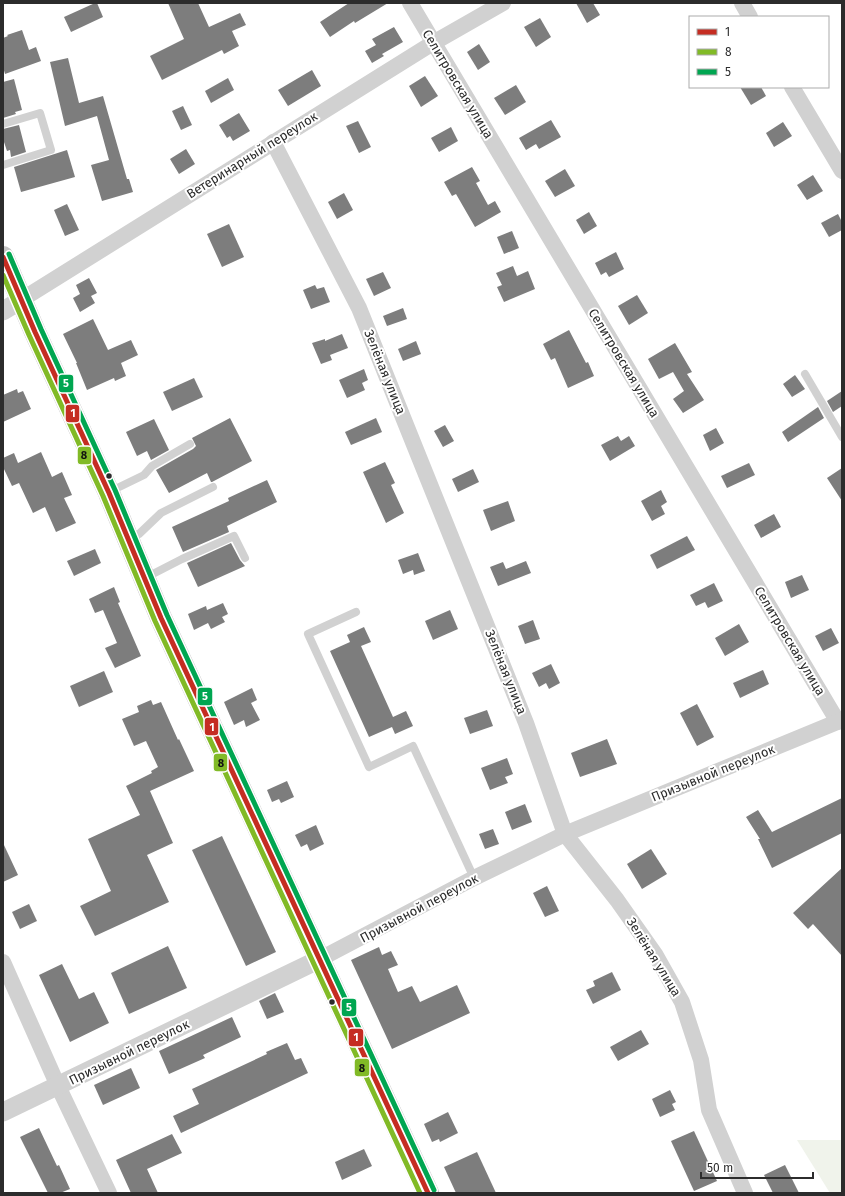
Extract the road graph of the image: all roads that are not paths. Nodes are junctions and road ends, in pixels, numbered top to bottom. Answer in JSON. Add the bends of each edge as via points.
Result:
{"nodes":[{"id":1,"x":410,"y":3,"type":"edge"},
{"id":2,"x":504,"y":3,"type":"edge"},
{"id":3,"x":742,"y":3,"type":"edge"},
{"id":4,"x":749,"y":16,"type":"edge"},
{"id":5,"x":433,"y":43,"type":"junction"},
{"id":6,"x":793,"y":88,"type":"edge"},
{"id":7,"x":3,"y":124,"type":"edge"},
{"id":8,"x":273,"y":142,"type":"junction"},
{"id":9,"x":3,"y":165,"type":"edge"},
{"id":10,"x":842,"y":171,"type":"edge"},
{"id":11,"x":3,"y":257,"type":"edge"},
{"id":12,"x":12,"y":306,"type":"edge"},
{"id":13,"x":805,"y":374,"type":"dead end"},
{"id":14,"x":842,"y":437,"type":"edge"},
{"id":15,"x":190,"y":444,"type":"dead end"},
{"id":16,"x":213,"y":487,"type":"dead end"},
{"id":17,"x":109,"y":493,"type":"junction"},
{"id":18,"x":128,"y":539,"type":"junction"},
{"id":19,"x":246,"y":558,"type":"dead end"},
{"id":20,"x":145,"y":579,"type":"junction"},
{"id":21,"x":356,"y":612,"type":"dead end"},
{"id":22,"x":840,"y":721,"type":"edge"},
{"id":23,"x":565,"y":834,"type":"junction"},
{"id":24,"x":474,"y":878,"type":"junction"},
{"id":25,"x":320,"y":959,"type":"junction"},
{"id":26,"x":3,"y":962,"type":"edge"},
{"id":27,"x":58,"y":1086,"type":"junction"},
{"id":28,"x":3,"y":1112,"type":"edge"},
{"id":29,"x":109,"y":1193,"type":"edge"},
{"id":30,"x":428,"y":1193,"type":"edge"},
{"id":31,"x":745,"y":1193,"type":"edge"}],
"edges":[{"from":1,"to":5,"type":"street","name":"Селитровская улица"},
{"from":2,"to":5,"type":"street","name":"Ветеринарный переулок"},
{"from":3,"to":4,"type":"street"},
{"from":5,"to":8,"type":"street","name":"Ветеринарный переулок"},
{"from":5,"to":22,"type":"street","name":"Селитровская улица"},
{"from":6,"to":10,"type":"street"},
{"from":7,"to":9,"type":"lane","via":[[40,113],[51,150]]},
{"from":8,"to":12,"type":"street","name":"Ветеринарный переулок"},
{"from":8,"to":23,"type":"street","name":"Зелёная улица","via":[[359,308],[526,723]]},
{"from":11,"to":12,"type":"main road"},
{"from":12,"to":17,"type":"main road"},
{"from":13,"to":14,"type":"lane"},
{"from":15,"to":17,"type":"lane","via":[[152,466],[144,475]]},
{"from":16,"to":18,"type":"lane","via":[[161,513],[139,534]]},
{"from":17,"to":18,"type":"main road"},
{"from":18,"to":20,"type":"main road"},
{"from":19,"to":20,"type":"lane","via":[[234,536]]},
{"from":20,"to":25,"type":"main road"},
{"from":21,"to":24,"type":"lane","via":[[308,634],[369,767],[414,746]]},
{"from":22,"to":23,"type":"street","name":"Призывной переулок"},
{"from":23,"to":24,"type":"street","name":"Призывной переулок"},
{"from":23,"to":31,"type":"street","name":"Зелёная улица","via":[[655,954],[682,1002],[701,1060],[709,1110]]},
{"from":24,"to":25,"type":"street","name":"Призывной переулок"},
{"from":25,"to":27,"type":"street","name":"Призывной переулок","via":[[298,975]]},
{"from":25,"to":30,"type":"main road"},
{"from":26,"to":27,"type":"street"},
{"from":27,"to":28,"type":"street","name":"Призывной переулок"},
{"from":27,"to":29,"type":"street"}]}
